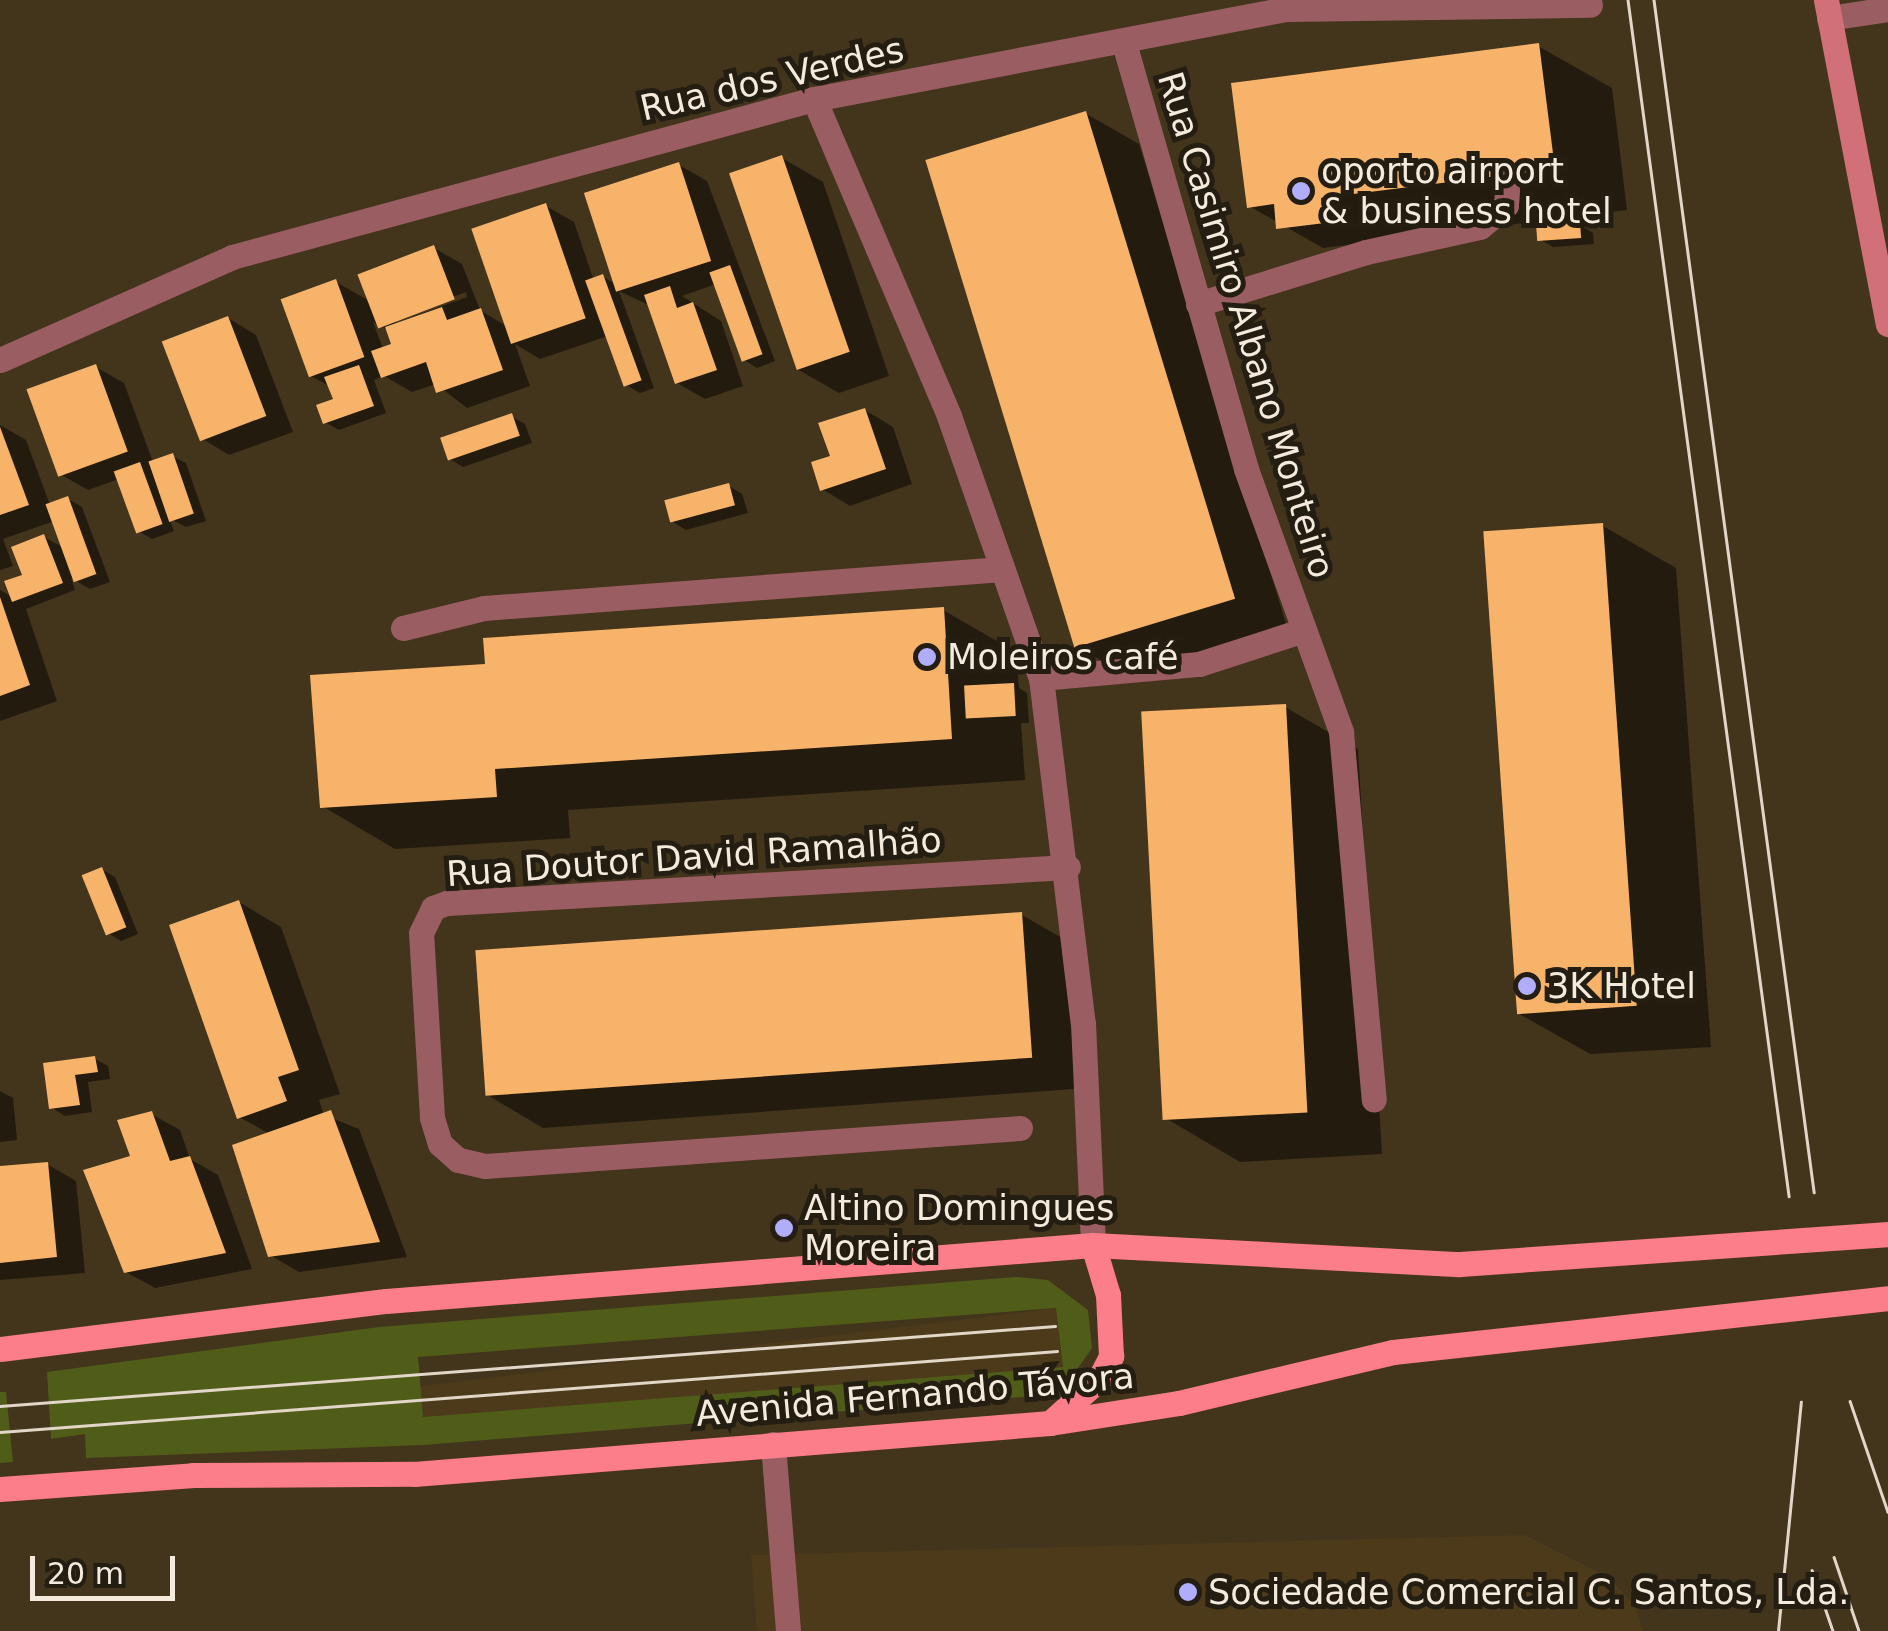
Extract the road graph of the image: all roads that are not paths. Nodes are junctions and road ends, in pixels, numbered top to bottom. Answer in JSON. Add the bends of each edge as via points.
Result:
{"nodes":[{"id":1,"x":1590,"y":5,"type":"dead end"},
{"id":2,"x":1888,"y":8,"type":"edge"},
{"id":3,"x":1827,"y":9,"type":"edge"},
{"id":4,"x":1124,"y":42,"type":"junction"},
{"id":5,"x":814,"y":99,"type":"junction"},
{"id":6,"x":1507,"y":190,"type":"dead end"},
{"id":7,"x":1198,"y":304,"type":"junction"},
{"id":8,"x":1888,"y":324,"type":"edge"},
{"id":9,"x":0,"y":360,"type":"edge"},
{"id":10,"x":1003,"y":569,"type":"junction"},
{"id":11,"x":403,"y":628,"type":"dead end"},
{"id":12,"x":1304,"y":630,"type":"junction"},
{"id":13,"x":1041,"y":678,"type":"junction"},
{"id":14,"x":1068,"y":867,"type":"junction"},
{"id":15,"x":1374,"y":1100,"type":"dead end"},
{"id":16,"x":1020,"y":1128,"type":"dead end"},
{"id":17,"x":1888,"y":1234,"type":"edge"},
{"id":18,"x":1093,"y":1245,"type":"junction"},
{"id":19,"x":1888,"y":1298,"type":"edge"},
{"id":20,"x":0,"y":1349,"type":"edge"},
{"id":21,"x":1050,"y":1423,"type":"junction"},
{"id":22,"x":773,"y":1444,"type":"junction"},
{"id":23,"x":0,"y":1489,"type":"edge"},
{"id":24,"x":788,"y":1631,"type":"edge"}],
"edges":[{"from":1,"to":4,"type":"street","name":"Rua dos Verdes","via":[[1287,9]]},
{"from":2,"to":3,"type":"street"},
{"from":3,"to":8,"type":"main road"},
{"from":4,"to":5,"type":"street","name":"Rua dos Verdes"},
{"from":4,"to":7,"type":"street","name":"Rua Casimiro Albano Monteiro"},
{"from":5,"to":9,"type":"street","name":"Rua dos Verdes","via":[[232,257]]},
{"from":5,"to":10,"type":"street","via":[[948,416]]},
{"from":6,"to":7,"type":"street","via":[[1506,205],[1480,227],[1366,252]]},
{"from":7,"to":12,"type":"street","name":"Rua Casimiro Albano Monteiro","via":[[1246,469]]},
{"from":10,"to":11,"type":"street","via":[[484,608]]},
{"from":10,"to":13,"type":"street"},
{"from":12,"to":13,"type":"street","via":[[1199,664]]},
{"from":12,"to":15,"type":"street","name":"Rua Casimiro Albano Monteiro","via":[[1341,732]]},
{"from":13,"to":14,"type":"street"},
{"from":14,"to":16,"type":"street","name":"Rua Doutor David Ramalhão","via":[[447,903],[433,908],[421,932],[432,1117],[440,1144],[458,1160],[485,1166]]},
{"from":14,"to":18,"type":"street"},
{"from":17,"to":18,"type":"main road","via":[[1460,1264]]},
{"from":18,"to":20,"type":"main road","via":[[386,1301]]},
{"from":18,"to":21,"type":"main road","via":[[1108,1295],[1111,1356],[1100,1378]]},
{"from":19,"to":21,"type":"main road","name":"Avenida Fernando Távora","via":[[1393,1352],[1179,1403]]},
{"from":21,"to":22,"type":"main road","name":"Avenida Fernando Távora"},
{"from":22,"to":23,"type":"main road","name":"Avenida Fernando Távora","via":[[414,1474],[192,1476]]},
{"from":22,"to":24,"type":"street"}]}
